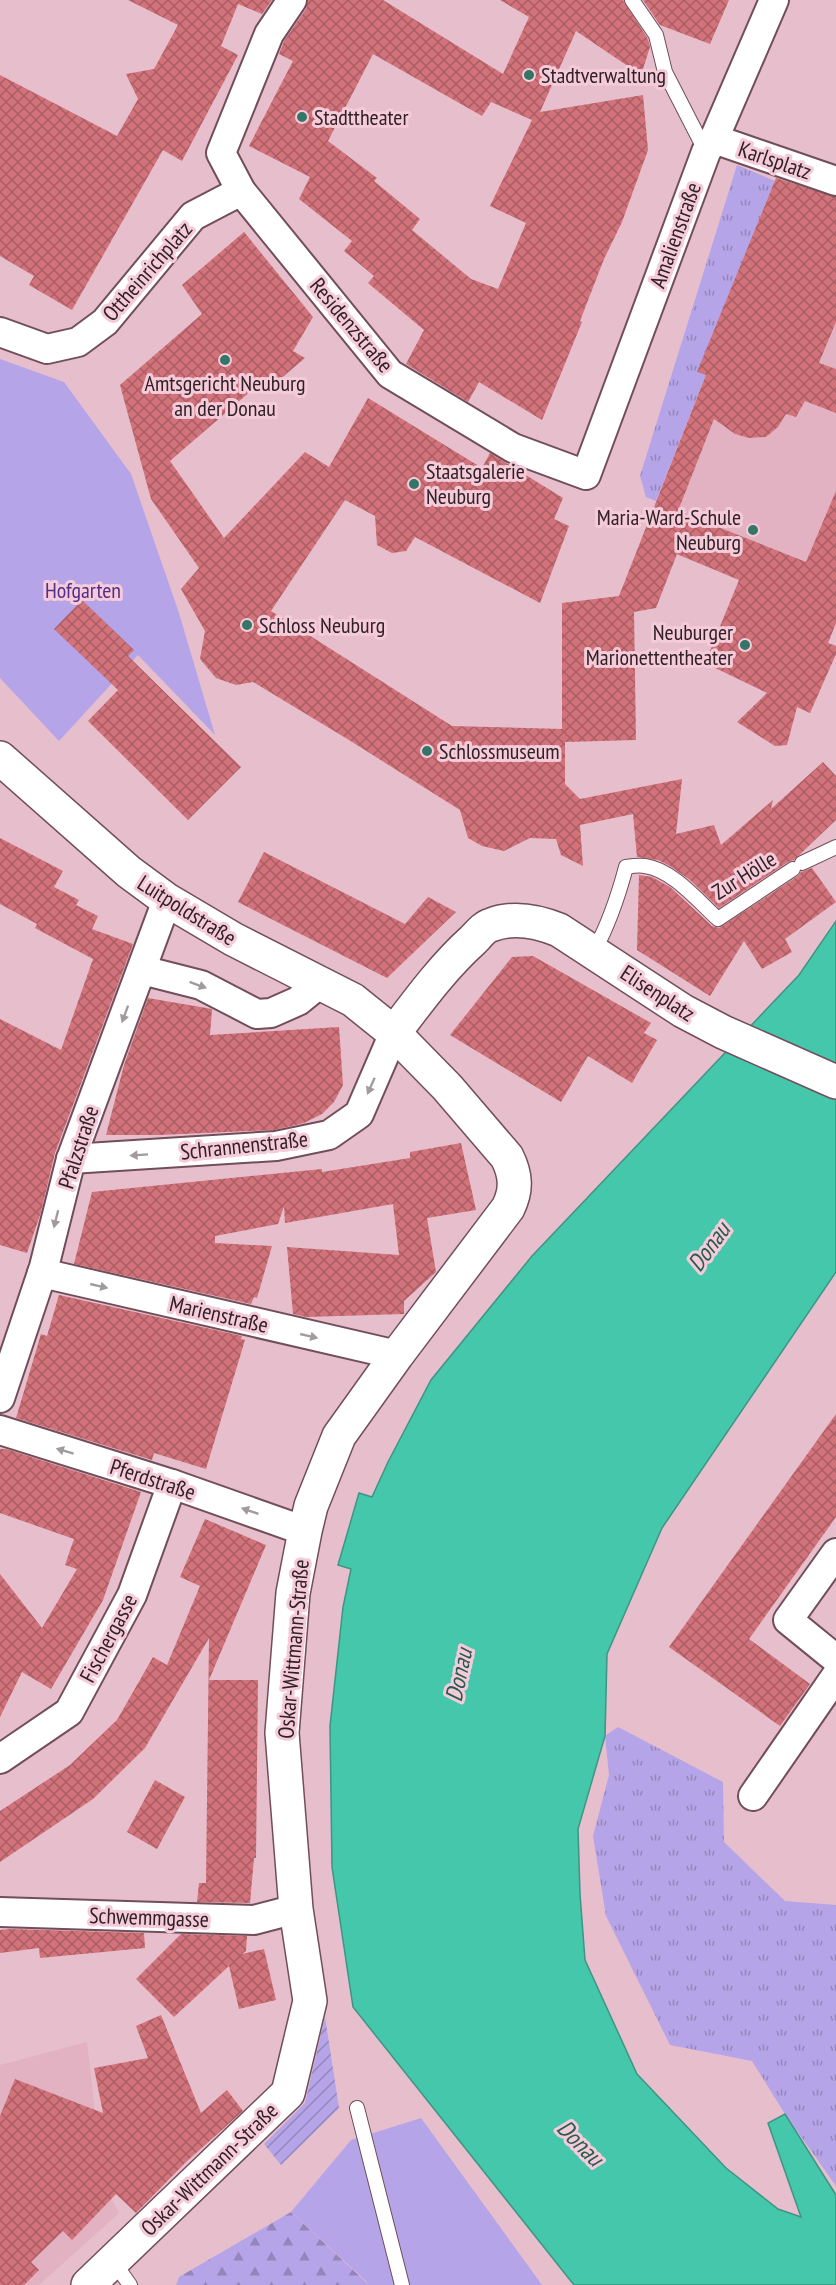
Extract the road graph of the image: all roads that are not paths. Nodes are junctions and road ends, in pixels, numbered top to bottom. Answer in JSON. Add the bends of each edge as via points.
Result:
{"nodes":[{"id":1,"x":292,"y":0,"type":"edge"},
{"id":2,"x":632,"y":0,"type":"edge"},
{"id":3,"x":774,"y":0,"type":"edge"},
{"id":4,"x":710,"y":145,"type":"junction"},
{"id":5,"x":836,"y":181,"type":"edge"},
{"id":6,"x":241,"y":191,"type":"junction"},
{"id":7,"x":0,"y":332,"type":"edge"},
{"id":8,"x":586,"y":475,"type":"joint"},
{"id":9,"x":0,"y":758,"type":"edge"},
{"id":10,"x":836,"y":847,"type":"edge"},
{"id":11,"x":167,"y":900,"type":"junction"},
{"id":12,"x":594,"y":951,"type":"junction"},
{"id":13,"x":142,"y":970,"type":"junction"},
{"id":14,"x":319,"y":984,"type":"junction"},
{"id":15,"x":394,"y":1033,"type":"junction"},
{"id":16,"x":836,"y":1082,"type":"edge"},
{"id":17,"x":71,"y":1159,"type":"junction"},
{"id":18,"x":42,"y":1273,"type":"junction"},
{"id":19,"x":397,"y":1355,"type":"junction"},
{"id":20,"x":0,"y":1398,"type":"edge"},
{"id":21,"x":0,"y":1430,"type":"edge"},
{"id":22,"x":172,"y":1484,"type":"junction"},
{"id":23,"x":305,"y":1531,"type":"junction"},
{"id":24,"x":836,"y":1553,"type":"edge"},
{"id":25,"x":836,"y":1659,"type":"edge"},
{"id":26,"x":836,"y":1676,"type":"edge"},
{"id":27,"x":0,"y":1759,"type":"edge"},
{"id":28,"x":753,"y":1796,"type":"dead end"},
{"id":29,"x":297,"y":1910,"type":"junction"},
{"id":30,"x":0,"y":1912,"type":"edge"},
{"id":31,"x":357,"y":2108,"type":"dead end"},
{"id":32,"x":121,"y":2273,"type":"edge"},
{"id":33,"x":88,"y":2285,"type":"edge"},
{"id":34,"x":402,"y":2285,"type":"edge"}],
"edges":[{"from":1,"to":6,"type":"street","via":[[269,34],[221,153]]},
{"from":2,"to":4,"type":"lane","via":[[656,35],[665,72]]},
{"from":3,"to":4,"type":"street","name":"Amalienstraße"},
{"from":4,"to":5,"type":"street","name":"Karlsplatz"},
{"from":4,"to":8,"type":"street","name":"Amalienstraße"},
{"from":6,"to":7,"type":"street","name":"Ottheinrichplatz","via":[[193,216],[105,322],[78,342],[47,349]]},
{"from":6,"to":8,"type":"street","name":"Residenzstraße","via":[[390,374],[513,448]]},
{"from":9,"to":11,"type":"street","name":"Luitpoldstraße","via":[[121,866]]},
{"from":10,"to":12,"type":"lane","name":"Zur Hölle","via":[[798,866],[718,919],[657,869],[643,865],[626,867],[612,913]]},
{"from":11,"to":13,"type":"street","name":"Pfalzstraße"},
{"from":11,"to":14,"type":"street","name":"Luitpoldstraße"},
{"from":12,"to":15,"type":"street","name":"Elisenplatz","via":[[537,922],[519,920],[489,925],[457,954]]},
{"from":12,"to":16,"type":"street","name":"Elisenplatz","via":[[683,1011]]},
{"from":13,"to":14,"type":"street","one_way":true,"via":[[201,985],[257,1014],[298,1001]]},
{"from":13,"to":17,"type":"street","name":"Pfalzstraße","one_way":true},
{"from":14,"to":15,"type":"street","name":"Luitpoldstraße","via":[[353,1000]]},
{"from":15,"to":17,"type":"street","name":"Schrannenstraße","one_way":true,"via":[[359,1114],[329,1135],[276,1146]]},
{"from":15,"to":19,"type":"street","name":"Oskar-Wittmann-Straße","via":[[507,1157],[515,1184],[507,1208]]},
{"from":17,"to":18,"type":"street","name":"Pfalzstraße","one_way":true},
{"from":18,"to":19,"type":"street","name":"Marienstraße","one_way":true},
{"from":18,"to":20,"type":"street","name":"Pfalzstraße"},
{"from":19,"to":23,"type":"street","name":"Oskar-Wittmann-Straße","via":[[339,1436]]},
{"from":22,"to":21,"type":"street","name":"Pferdstraße","one_way":true},
{"from":23,"to":22,"type":"street","name":"Pferdstraße","one_way":true},
{"from":22,"to":27,"type":"street","name":"Fischergasse","via":[[132,1595],[69,1712]]},
{"from":23,"to":29,"type":"street","name":"Oskar-Wittmann-Straße","via":[[293,1593],[282,1733]]},
{"from":24,"to":25,"type":"street","via":[[788,1620]]},
{"from":26,"to":28,"type":"street"},
{"from":29,"to":30,"type":"street","name":"Schwemmgasse","via":[[254,1920]]},
{"from":29,"to":32,"type":"street","name":"Oskar-Wittmann-Straße","via":[[309,2001],[288,2093]]},
{"from":31,"to":34,"type":"lane"},
{"from":32,"to":33,"type":"street","name":"Oskar-Wittmann-Straße"}]}
